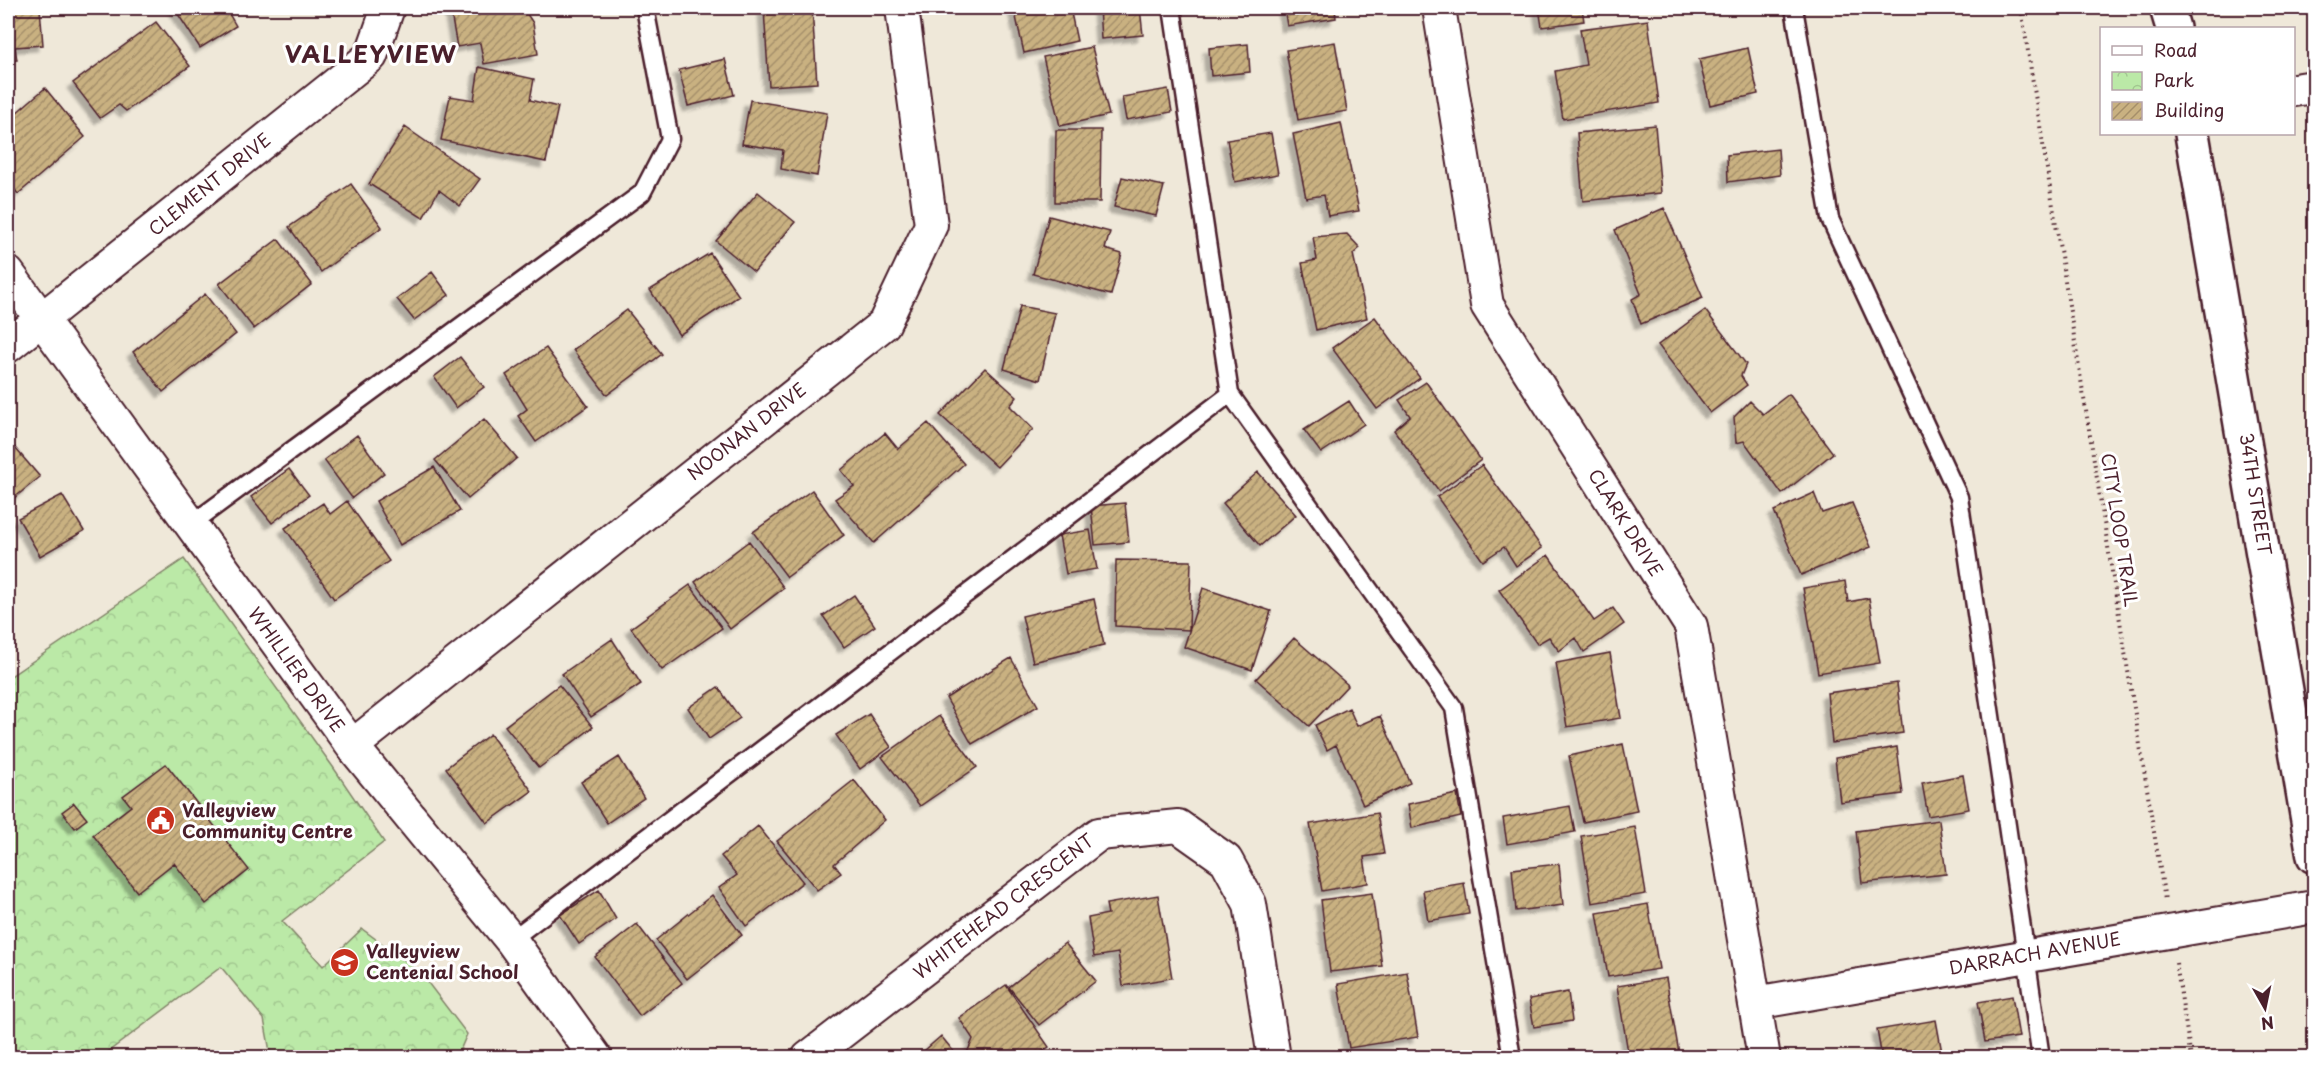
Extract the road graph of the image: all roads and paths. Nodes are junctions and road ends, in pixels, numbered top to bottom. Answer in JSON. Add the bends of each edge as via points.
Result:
{"nodes":[{"id":1,"x":388,"y":8,"type":"edge"},
{"id":2,"x":645,"y":8,"type":"edge"},
{"id":3,"x":903,"y":8,"type":"edge"},
{"id":4,"x":1172,"y":8,"type":"edge"},
{"id":5,"x":1439,"y":8,"type":"edge"},
{"id":6,"x":1794,"y":8,"type":"edge"},
{"id":7,"x":2021,"y":8,"type":"edge"},
{"id":8,"x":2167,"y":8,"type":"edge"},
{"id":9,"x":2174,"y":8,"type":"edge"},
{"id":10,"x":2174,"y":27,"type":"edge"},
{"id":11,"x":2174,"y":27,"type":"edge"},
{"id":12,"x":2314,"y":87,"type":"edge"},
{"id":13,"x":2295,"y":90,"type":"edge"},
{"id":14,"x":2192,"y":135,"type":"edge"},
{"id":15,"x":8,"y":273,"type":"edge"},
{"id":16,"x":42,"y":320,"type":"junction"},
{"id":17,"x":8,"y":346,"type":"edge"},
{"id":18,"x":1230,"y":394,"type":"junction"},
{"id":19,"x":190,"y":525,"type":"junction"},
{"id":20,"x":352,"y":746,"type":"junction"},
{"id":21,"x":2314,"y":856,"type":"edge"},
{"id":22,"x":2314,"y":907,"type":"edge"},
{"id":23,"x":2170,"y":931,"type":"junction"},
{"id":24,"x":511,"y":940,"type":"junction"},
{"id":25,"x":2026,"y":956,"type":"junction"},
{"id":26,"x":1755,"y":1003,"type":"junction"},
{"id":27,"x":1268,"y":1054,"type":"edge"},
{"id":28,"x":596,"y":1058,"type":"edge"},
{"id":29,"x":808,"y":1058,"type":"edge"},
{"id":30,"x":1512,"y":1058,"type":"edge"},
{"id":31,"x":1764,"y":1058,"type":"edge"},
{"id":32,"x":2041,"y":1058,"type":"edge"},
{"id":33,"x":2191,"y":1058,"type":"edge"}],
"edges":[{"from":1,"to":16,"type":"street","name":"CLEMENT DRIVE","via":[[371,56]]},
{"from":2,"to":19,"type":"lane","via":[[670,139],[642,193]]},
{"from":3,"to":20,"type":"street","name":"NOONAN DRIVE","via":[[932,225],[885,324]]},
{"from":4,"to":18,"type":"lane"},
{"from":5,"to":26,"type":"street","name":"CLARK DRIVE","via":[[1487,305],[1690,626]]},
{"from":6,"to":25,"type":"lane","via":[[1830,219],[1959,497]]},
{"from":7,"to":23,"type":"path","name":"CITY LOOP TRAIL"},
{"from":8,"to":10,"type":"street"},
{"from":9,"to":11,"type":"street"},
{"from":12,"to":13,"type":"street"},
{"from":14,"to":21,"type":"street","name":"34TH STREET"},
{"from":15,"to":16,"type":"street","name":"WHILLIER DRIVE"},
{"from":16,"to":17,"type":"street","name":"CLEMENT DRIVE"},
{"from":16,"to":19,"type":"street","name":"WHILLIER DRIVE"},
{"from":18,"to":24,"type":"lane"},
{"from":18,"to":30,"type":"lane","via":[[1454,708]]},
{"from":19,"to":20,"type":"street","name":"WHILLIER DRIVE"},
{"from":20,"to":24,"type":"street","name":"WHILLIER DRIVE"},
{"from":22,"to":23,"type":"street","name":"DARRACH AVENUE"},
{"from":23,"to":25,"type":"street","name":"DARRACH AVENUE"},
{"from":23,"to":33,"type":"path","name":"CITY LOOP TRAIL"},
{"from":24,"to":28,"type":"street","name":"WHILLIER DRIVE"},
{"from":25,"to":26,"type":"street","name":"DARRACH AVENUE"},
{"from":25,"to":32,"type":"lane"},
{"from":26,"to":31,"type":"street","name":"CLARK DRIVE"},
{"from":27,"to":29,"type":"street","name":"WHITEHEAD CRESCENT","via":[[1250,904],[1226,860],[1178,826],[1100,834]]}]}
